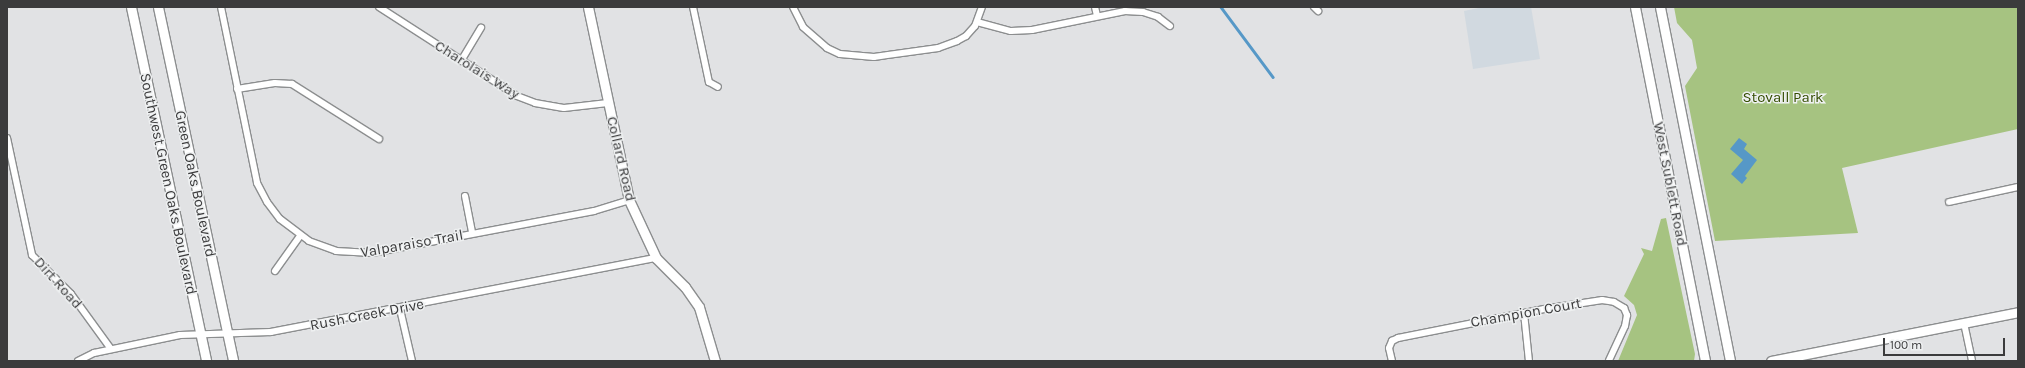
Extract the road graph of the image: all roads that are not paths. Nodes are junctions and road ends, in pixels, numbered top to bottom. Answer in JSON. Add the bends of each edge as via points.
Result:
{"nodes":[{"id":1,"x":131,"y":7,"type":"edge"},
{"id":2,"x":158,"y":7,"type":"edge"},
{"id":3,"x":221,"y":7,"type":"edge"},
{"id":4,"x":379,"y":7,"type":"edge"},
{"id":5,"x":588,"y":7,"type":"edge"},
{"id":6,"x":693,"y":7,"type":"edge"},
{"id":7,"x":793,"y":7,"type":"edge"},
{"id":8,"x":982,"y":7,"type":"edge"},
{"id":9,"x":1095,"y":7,"type":"edge"},
{"id":10,"x":1635,"y":7,"type":"edge"},
{"id":11,"x":1660,"y":7,"type":"edge"},
{"id":12,"x":1097,"y":16,"type":"junction"},
{"id":13,"x":977,"y":22,"type":"junction"},
{"id":14,"x":1170,"y":26,"type":"dead end"},
{"id":15,"x":481,"y":28,"type":"dead end"},
{"id":16,"x":461,"y":61,"type":"junction"},
{"id":17,"x":718,"y":87,"type":"dead end"},
{"id":18,"x":237,"y":89,"type":"junction"},
{"id":19,"x":608,"y":103,"type":"junction"},
{"id":20,"x":7,"y":138,"type":"edge"},
{"id":21,"x":379,"y":139,"type":"dead end"},
{"id":22,"x":2018,"y":187,"type":"edge"},
{"id":23,"x":465,"y":196,"type":"dead end"},
{"id":24,"x":629,"y":200,"type":"junction"},
{"id":25,"x":1949,"y":202,"type":"dead end"},
{"id":26,"x":472,"y":233,"type":"junction"},
{"id":27,"x":300,"y":236,"type":"junction"},
{"id":28,"x":656,"y":258,"type":"junction"},
{"id":29,"x":275,"y":271,"type":"dead end"},
{"id":30,"x":400,"y":309,"type":"junction"},
{"id":31,"x":2018,"y":312,"type":"edge"},
{"id":32,"x":1524,"y":313,"type":"junction"},
{"id":33,"x":1964,"y":323,"type":"junction"},
{"id":34,"x":200,"y":334,"type":"junction"},
{"id":35,"x":226,"y":334,"type":"junction"},
{"id":36,"x":111,"y":349,"type":"junction"},
{"id":37,"x":78,"y":361,"type":"edge"},
{"id":38,"x":206,"y":361,"type":"edge"},
{"id":39,"x":233,"y":361,"type":"edge"},
{"id":40,"x":412,"y":361,"type":"edge"},
{"id":41,"x":715,"y":361,"type":"edge"},
{"id":42,"x":1392,"y":361,"type":"edge"},
{"id":43,"x":1530,"y":361,"type":"edge"},
{"id":44,"x":1609,"y":361,"type":"edge"},
{"id":45,"x":1705,"y":361,"type":"edge"},
{"id":46,"x":1730,"y":361,"type":"edge"},
{"id":47,"x":1771,"y":361,"type":"edge"},
{"id":48,"x":1972,"y":361,"type":"edge"}],
"edges":[{"from":1,"to":34,"type":"main road","name":"Southwest Green Oaks Boulevard"},
{"from":2,"to":35,"type":"main road","name":"Green Oaks Boulevard"},
{"from":3,"to":18,"type":"street","name":"Valparaiso Trail"},
{"from":4,"to":16,"type":"street","name":"Charolais Way"},
{"from":5,"to":19,"type":"main road","name":"Collard Road"},
{"from":6,"to":17,"type":"street","via":[[709,82]]},
{"from":7,"to":13,"type":"street","via":[[803,27],[816,40],[840,54],[856,57],[938,48],[966,36]]},
{"from":8,"to":13,"type":"street"},
{"from":9,"to":12,"type":"street"},
{"from":10,"to":45,"type":"main road","name":"West Sublett Road"},
{"from":11,"to":46,"type":"main road","name":"West Sublett Road"},
{"from":12,"to":13,"type":"street","via":[[1032,30],[1011,31]]},
{"from":12,"to":14,"type":"street","via":[[1125,10],[1143,12],[1158,17]]},
{"from":15,"to":16,"type":"street"},
{"from":16,"to":19,"type":"street","name":"Charolais Way","via":[[506,91],[535,103],[573,108]]},
{"from":18,"to":21,"type":"street","via":[[275,83],[292,84]]},
{"from":18,"to":27,"type":"street","name":"Valparaiso Trail","via":[[254,171],[262,193],[280,219]]},
{"from":19,"to":24,"type":"main road","name":"Collard Road"},
{"from":20,"to":36,"type":"street","name":"Dirt Road","via":[[32,255],[71,294]]},
{"from":22,"to":25,"type":"street"},
{"from":23,"to":26,"type":"street"},
{"from":24,"to":26,"type":"street","name":"Valparaiso Trail","via":[[594,211]]},
{"from":24,"to":28,"type":"main road","name":"Collard Road"},
{"from":26,"to":27,"type":"street","name":"Valparaiso Trail","via":[[381,252],[358,254],[325,248]]},
{"from":27,"to":29,"type":"street"},
{"from":28,"to":30,"type":"street","name":"Rush Creek Drive"},
{"from":28,"to":41,"type":"main road","name":"Collard Road","via":[[685,287],[699,307]]},
{"from":30,"to":35,"type":"street","name":"Rush Creek Drive","via":[[271,332]]},
{"from":30,"to":40,"type":"street"},
{"from":31,"to":33,"type":"main road"},
{"from":32,"to":42,"type":"street","name":"Champion Court","via":[[1398,338],[1392,341],[1389,348]]},
{"from":32,"to":43,"type":"street"},
{"from":32,"to":44,"type":"street","name":"Champion Court","via":[[1602,300],[1614,302],[1624,308],[1627,315],[1625,326]]},
{"from":33,"to":47,"type":"main road"},
{"from":33,"to":48,"type":"street"},
{"from":34,"to":35,"type":"street","name":"Rush Creek Drive"},
{"from":34,"to":36,"type":"street","name":"Rush Creek Drive","via":[[180,335]]},
{"from":34,"to":38,"type":"main road","name":"Southwest Green Oaks Boulevard"},
{"from":35,"to":39,"type":"main road","name":"Green Oaks Boulevard"},
{"from":36,"to":37,"type":"street","name":"Rush Creek Drive","via":[[94,353]]}]}
